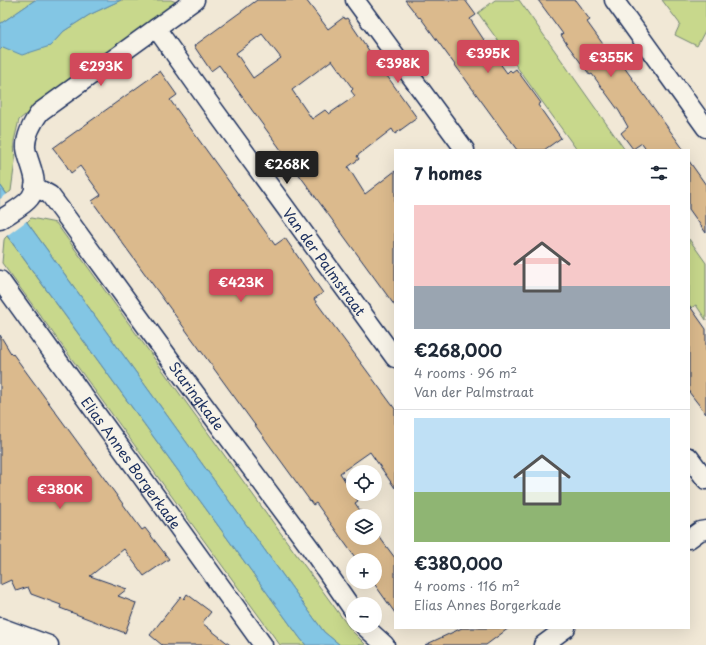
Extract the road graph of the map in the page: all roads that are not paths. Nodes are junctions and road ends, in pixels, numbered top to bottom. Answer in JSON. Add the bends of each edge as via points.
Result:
{"nodes":[{"id":1,"x":196,"y":0,"type":"edge"},
{"id":2,"x":355,"y":0,"type":"edge"},
{"id":3,"x":614,"y":0,"type":"edge"},
{"id":4,"x":156,"y":28,"type":"junction"},
{"id":5,"x":706,"y":128,"type":"edge"},
{"id":6,"x":464,"y":149,"type":"edge"},
{"id":7,"x":34,"y":186,"type":"junction"},
{"id":8,"x":0,"y":220,"type":"edge"},
{"id":9,"x":0,"y":280,"type":"edge"},
{"id":10,"x":394,"y":357,"type":"edge"},
{"id":11,"x":690,"y":458,"type":"edge"},
{"id":12,"x":706,"y":480,"type":"edge"},
{"id":13,"x":706,"y":530,"type":"edge"},
{"id":14,"x":690,"y":538,"type":"edge"},
{"id":15,"x":346,"y":600,"type":"edge"},
{"id":16,"x":0,"y":627,"type":"edge"},
{"id":17,"x":565,"y":629,"type":"edge"},
{"id":18,"x":372,"y":633,"type":"edge"},
{"id":19,"x":0,"y":640,"type":"edge"},
{"id":20,"x":13,"y":645,"type":"edge"},
{"id":21,"x":49,"y":645,"type":"edge"},
{"id":22,"x":263,"y":645,"type":"edge"},
{"id":23,"x":385,"y":645,"type":"edge"},
{"id":24,"x":543,"y":645,"type":"edge"}],
"edges":[{"from":1,"to":4,"type":"street"},
{"from":2,"to":6,"type":"street"},
{"from":3,"to":5,"type":"street"},
{"from":4,"to":7,"type":"street","via":[[40,112],[30,127],[26,147],[34,173]]},
{"from":4,"to":10,"type":"street","name":"Van der Palmstraat"},
{"from":7,"to":8,"type":"street","via":[[30,198]]},
{"from":7,"to":15,"type":"street","name":"Staringkade","via":[[50,195]]},
{"from":9,"to":22,"type":"street","name":"Elias Annes Borgerkade"},
{"from":11,"to":12,"type":"street"},
{"from":13,"to":14,"type":"street"},
{"from":16,"to":21,"type":"street"},
{"from":17,"to":24,"type":"street"},
{"from":18,"to":23,"type":"street"},
{"from":19,"to":20,"type":"main road"}]}
